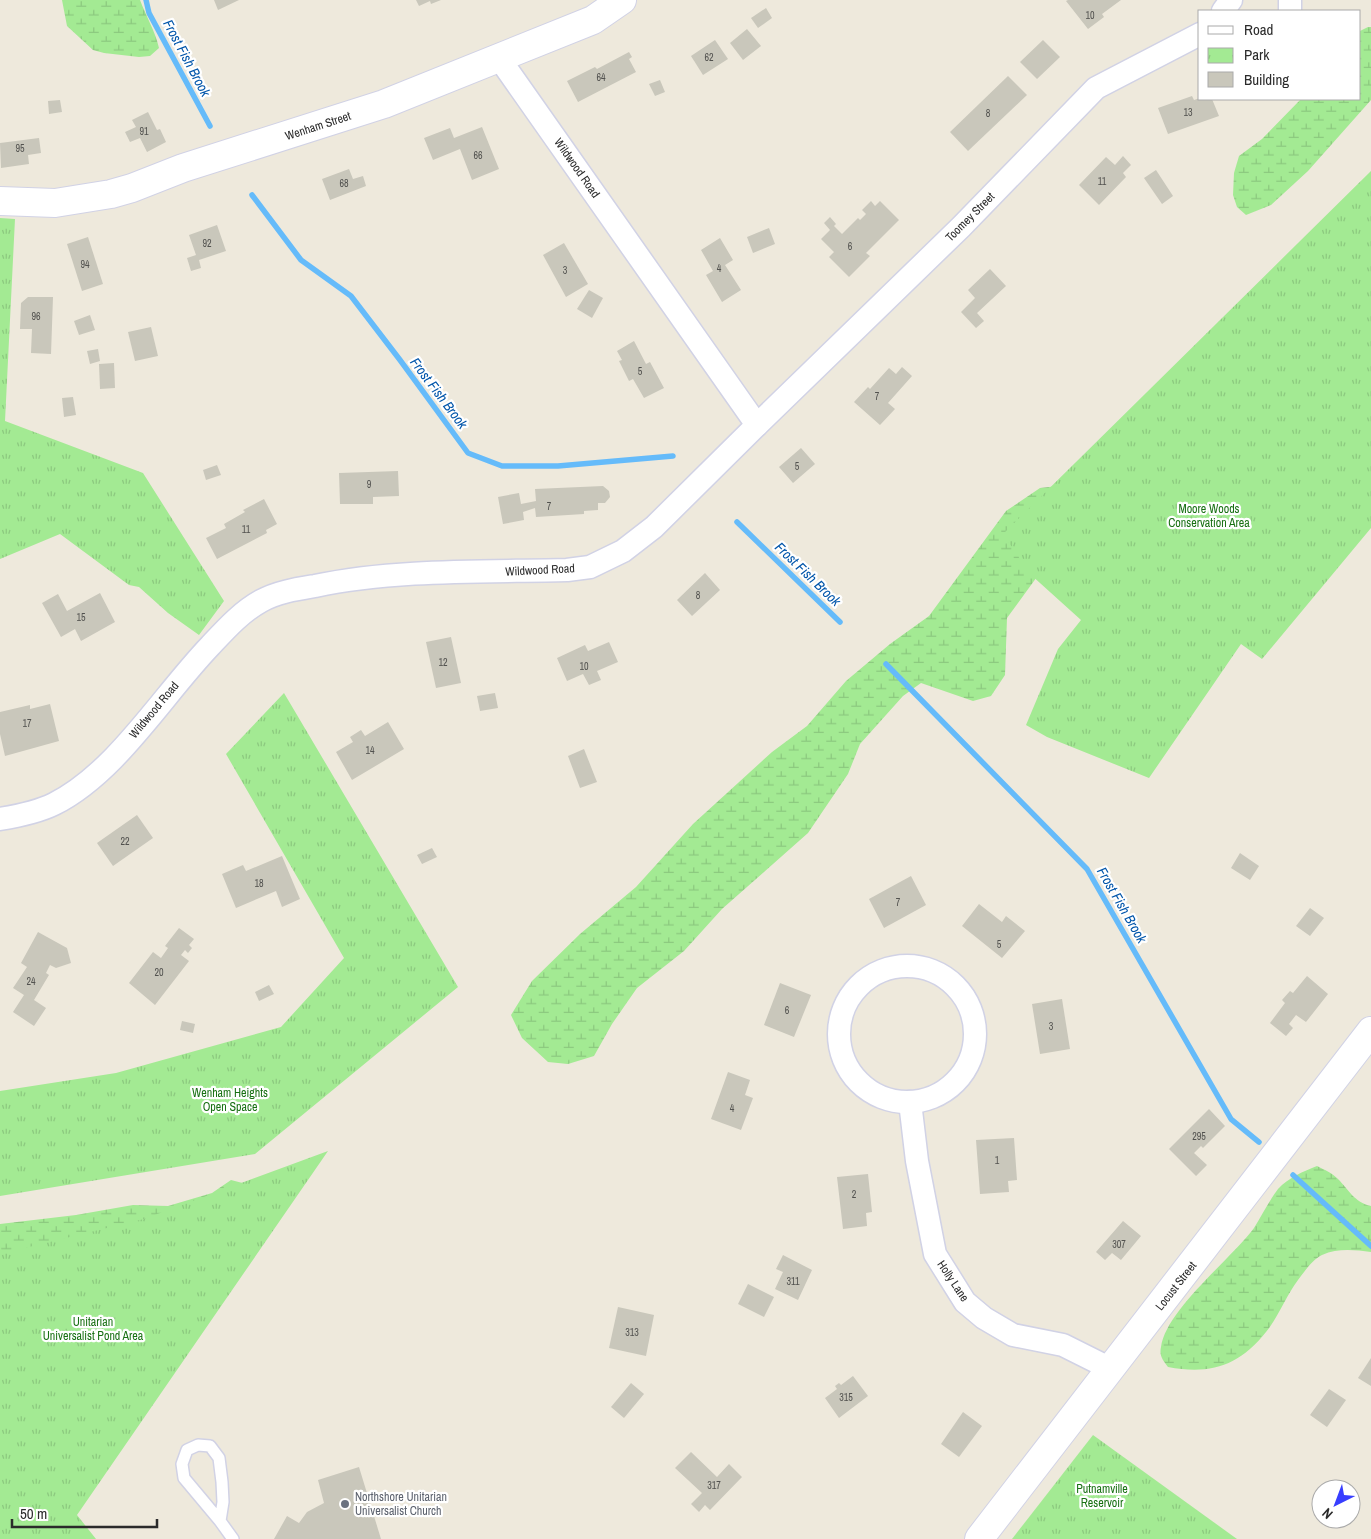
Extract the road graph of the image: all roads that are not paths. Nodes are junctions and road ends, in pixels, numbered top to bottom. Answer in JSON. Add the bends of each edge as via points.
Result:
{"nodes":[{"id":1,"x":622,"y":0,"type":"edge"},
{"id":2,"x":1198,"y":35,"type":"edge"},
{"id":3,"x":499,"y":58,"type":"junction"},
{"id":4,"x":0,"y":201,"type":"edge"},
{"id":5,"x":757,"y":425,"type":"junction"},
{"id":6,"x":0,"y":819,"type":"edge"},
{"id":7,"x":1371,"y":1031,"type":"edge"},
{"id":8,"x":910,"y":1102,"type":"junction"},
{"id":9,"x":1111,"y":1369,"type":"junction"},
{"id":10,"x":220,"y":1520,"type":"junction"},
{"id":11,"x":233,"y":1539,"type":"edge"},
{"id":12,"x":979,"y":1539,"type":"edge"}],
"edges":[{"from":1,"to":3,"type":"main road","name":"Wenham Street","via":[[593,20]]},
{"from":2,"to":5,"type":"street","name":"Toomey Street","via":[[1096,88],[960,227]]},
{"from":3,"to":4,"type":"main road","name":"Wenham Street","via":[[384,104],[111,194],[55,203]]},
{"from":3,"to":5,"type":"street","name":"Wildwood Road"},
{"from":5,"to":6,"type":"street","name":"Wildwood Road","via":[[654,527],[623,551],[590,567],[404,575],[334,582],[289,591],[261,601],[222,633],[110,763],[86,784],[54,804]]},
{"from":7,"to":9,"type":"main road","name":"Locust Street"},
{"from":8,"to":8,"type":"street","via":[[930,1098],[947,1089],[961,1075],[970,1058],[974,1040],[973,1020],[967,1002],[940,974],[921,967],[898,966],[876,972],[857,986],[844,1006],[838,1028],[841,1051],[850,1072],[867,1089],[888,1099]]},
{"from":8,"to":9,"type":"street","name":"Holly Lane","via":[[917,1161],[935,1254],[964,1302],[1013,1335],[1064,1345]]},
{"from":9,"to":12,"type":"main road","name":"Locust Street"},
{"from":10,"to":10,"type":"lane","via":[[184,1478],[182,1464],[187,1450],[198,1445],[210,1446],[219,1458],[223,1502]]},
{"from":10,"to":11,"type":"lane"}]}
